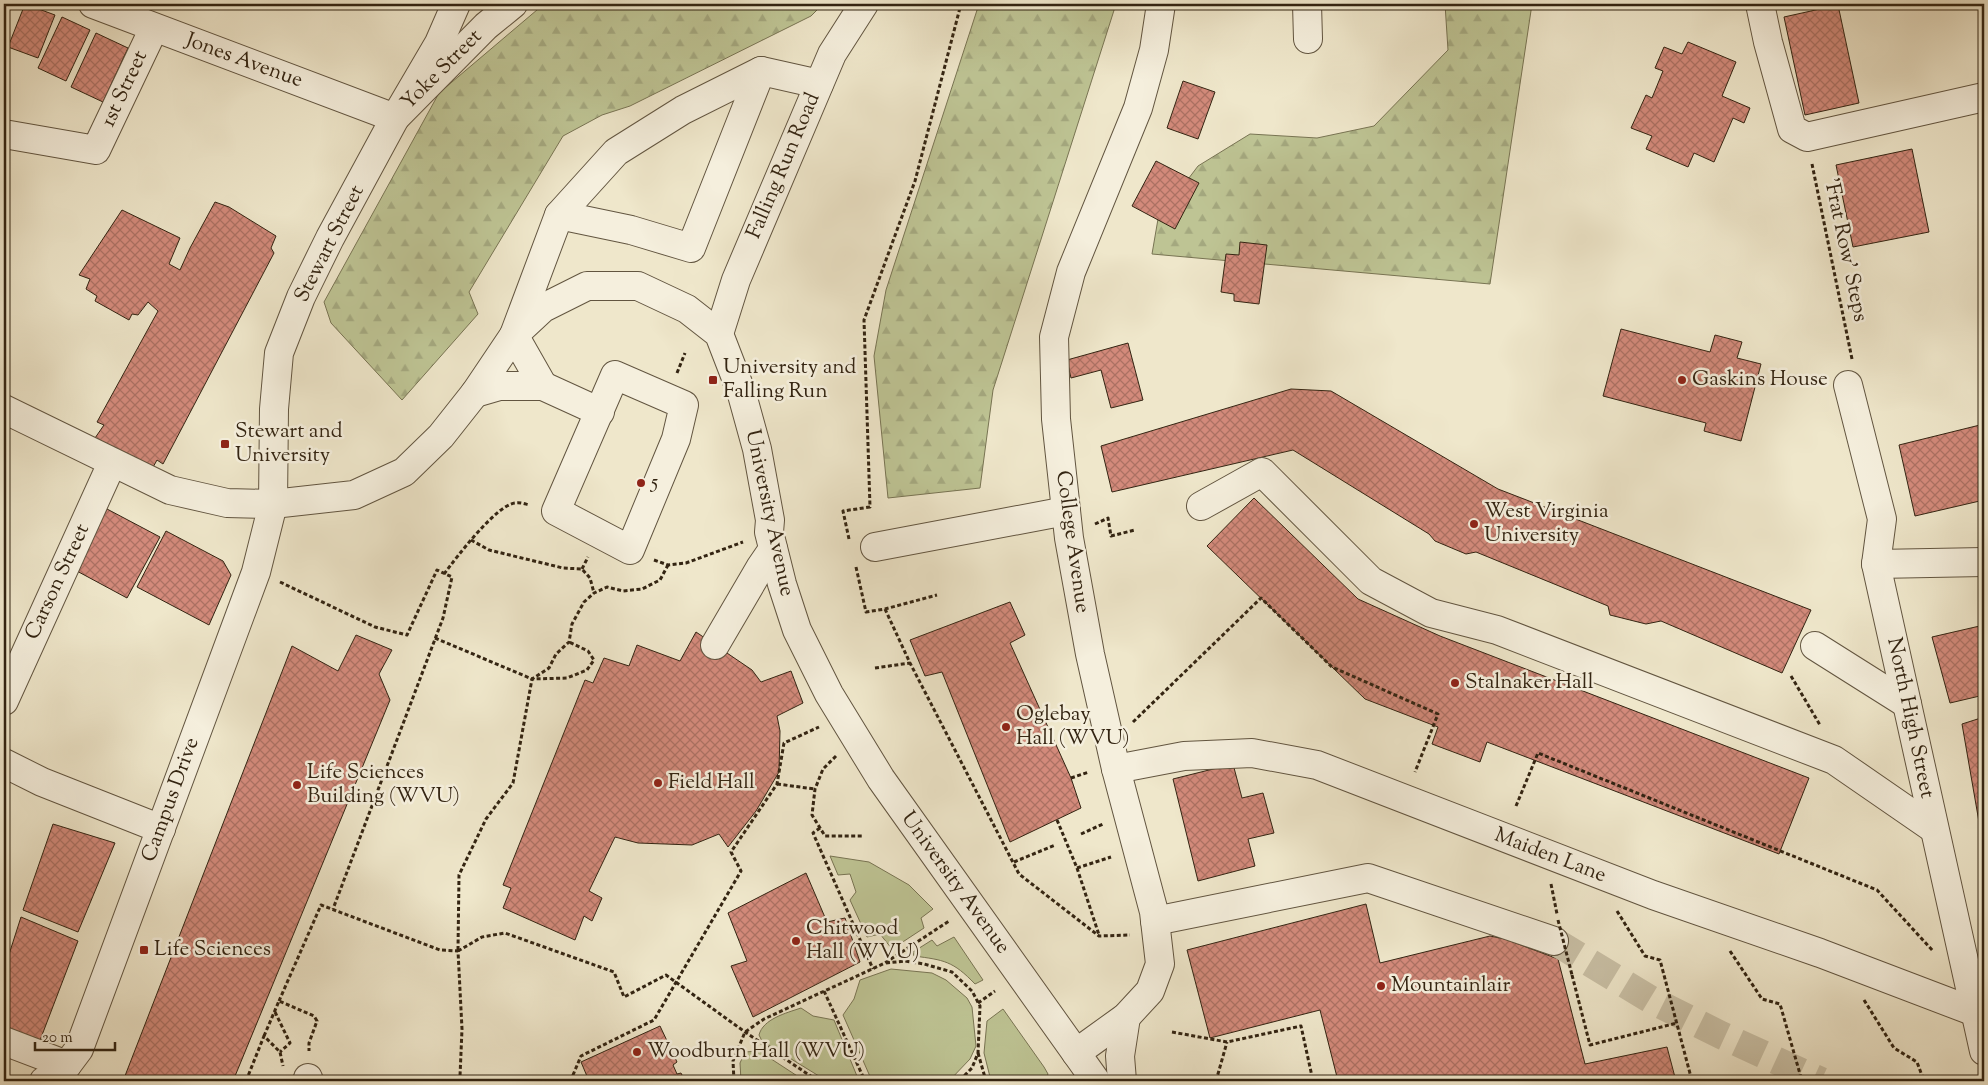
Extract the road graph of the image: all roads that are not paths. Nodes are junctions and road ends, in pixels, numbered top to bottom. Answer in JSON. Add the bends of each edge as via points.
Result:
{"nodes":[{"id":1,"x":93,"y":4,"type":"edge"},
{"id":2,"x":456,"y":4,"type":"edge"},
{"id":3,"x":513,"y":4,"type":"edge"},
{"id":4,"x":864,"y":4,"type":"edge"},
{"id":5,"x":1161,"y":4,"type":"edge"},
{"id":6,"x":1307,"y":4,"type":"edge"},
{"id":7,"x":1760,"y":4,"type":"edge"},
{"id":8,"x":154,"y":28,"type":"junction"},
{"id":9,"x":1308,"y":39,"type":"dead end"},
{"id":10,"x":761,"y":71,"type":"junction"},
{"id":11,"x":819,"y":84,"type":"junction"},
{"id":12,"x":1984,"y":96,"type":"edge"},
{"id":13,"x":395,"y":118,"type":"junction"},
{"id":14,"x":4,"y":134,"type":"edge"},
{"id":15,"x":559,"y":215,"type":"junction"},
{"id":16,"x":718,"y":334,"type":"junction"},
{"id":17,"x":514,"y":335,"type":"junction"},
{"id":18,"x":1850,"y":372,"type":"road end"},
{"id":19,"x":543,"y":386,"type":"junction"},
{"id":20,"x":475,"y":393,"type":"junction"},
{"id":21,"x":4,"y":409,"type":"edge"},
{"id":22,"x":600,"y":412,"type":"junction"},
{"id":23,"x":112,"y":463,"type":"junction"},
{"id":24,"x":273,"y":504,"type":"junction"},
{"id":25,"x":1201,"y":506,"type":"dead end"},
{"id":26,"x":1066,"y":511,"type":"junction"},
{"id":27,"x":771,"y":540,"type":"junction"},
{"id":28,"x":863,"y":547,"type":"road end"},
{"id":29,"x":1984,"y":562,"type":"edge"},
{"id":30,"x":1876,"y":564,"type":"junction"},
{"id":31,"x":715,"y":645,"type":"dead end"},
{"id":32,"x":1814,"y":646,"type":"dead end"},
{"id":33,"x":4,"y":701,"type":"edge"},
{"id":34,"x":1907,"y":704,"type":"junction"},
{"id":35,"x":4,"y":764,"type":"edge"},
{"id":36,"x":1104,"y":770,"type":"junction"},
{"id":37,"x":161,"y":828,"type":"junction"},
{"id":38,"x":1934,"y":829,"type":"junction"},
{"id":39,"x":1146,"y":928,"type":"junction"},
{"id":40,"x":1556,"y":930,"type":"tunnel mouth"},
{"id":41,"x":1980,"y":1012,"type":"edge"},
{"id":42,"x":1126,"y":1017,"type":"junction"},
{"id":43,"x":4,"y":1041,"type":"edge"},
{"id":44,"x":1984,"y":1051,"type":"edge"},
{"id":45,"x":1076,"y":1053,"type":"junction"},
{"id":46,"x":67,"y":1065,"type":"junction"},
{"id":47,"x":44,"y":1081,"type":"edge"},
{"id":48,"x":1096,"y":1081,"type":"edge"},
{"id":49,"x":1122,"y":1081,"type":"edge"}],
"edges":[{"from":1,"to":8,"type":"street","name":"Jones Avenue"},
{"from":2,"to":13,"type":"street","name":"Stewart Street","via":[[439,43]]},
{"from":3,"to":13,"type":"street","name":"Yoke Street","via":[[486,26]]},
{"from":4,"to":11,"type":"street","name":"Falling Run Road","via":[[832,54]]},
{"from":5,"to":26,"type":"street","name":"College Avenue","via":[[1154,50],[1138,108],[1070,272],[1054,337],[1056,419]]},
{"from":6,"to":9,"type":"street"},
{"from":7,"to":12,"type":"street","via":[[1792,129],[1807,137]]},
{"from":8,"to":13,"type":"street","name":"Jones Avenue"},
{"from":8,"to":14,"type":"street","name":"1st Street","via":[[96,150]]},
{"from":10,"to":11,"type":"street"},
{"from":10,"to":15,"type":"street","via":[[683,110],[616,152]]},
{"from":10,"to":15,"type":"street","via":[[691,248],[630,230]]},
{"from":11,"to":16,"type":"street","name":"Falling Run Road","via":[[736,280]]},
{"from":13,"to":24,"type":"street","name":"Stewart Street","via":[[330,238],[301,297],[279,353],[274,409]]},
{"from":15,"to":17,"type":"street"},
{"from":16,"to":17,"type":"street","name":"University Avenue","via":[[687,309],[638,286],[587,286],[543,308]]},
{"from":16,"to":27,"type":"street","name":"University Avenue","via":[[741,391],[757,449]]},
{"from":17,"to":19,"type":"street"},
{"from":17,"to":20,"type":"street","name":"University Avenue"},
{"from":18,"to":30,"type":"street","name":"North High Street","via":[[1882,519]]},
{"from":19,"to":20,"type":"street","via":[[499,386]]},
{"from":19,"to":22,"type":"street"},
{"from":20,"to":24,"type":"street","name":"University Avenue","via":[[441,436],[404,472],[354,495]]},
{"from":21,"to":23,"type":"street","name":"University Avenue"},
{"from":22,"to":22,"type":"street","via":[[615,375],[684,404],[676,438],[630,550],[556,512]]},
{"from":23,"to":24,"type":"street","name":"University Avenue","via":[[170,490],[227,503]]},
{"from":23,"to":33,"type":"street","name":"Carson Street"},
{"from":24,"to":37,"type":"street","name":"Campus Drive","via":[[256,572]]},
{"from":25,"to":38,"type":"street","via":[[1262,472],[1371,581],[1431,612],[1497,630],[1834,760]]},
{"from":26,"to":28,"type":"street"},
{"from":26,"to":36,"type":"street","name":"College Avenue","via":[[1090,654]]},
{"from":27,"to":31,"type":"street","via":[[760,568]]},
{"from":27,"to":45,"type":"street","name":"University Avenue","via":[[797,630],[829,694],[880,779]]},
{"from":29,"to":30,"type":"street"},
{"from":30,"to":34,"type":"street","name":"North High Street"},
{"from":32,"to":34,"type":"street"},
{"from":34,"to":38,"type":"street","name":"North High Street"},
{"from":35,"to":37,"type":"street"},
{"from":36,"to":39,"type":"street","name":"College Avenue"},
{"from":36,"to":41,"type":"street","name":"Maiden Lane","via":[[1184,756],[1252,753],[1317,765],[1644,892],[1820,952]]},
{"from":37,"to":46,"type":"street","name":"Campus Drive","via":[[79,1049]]},
{"from":38,"to":41,"type":"street","name":"North High Street"},
{"from":39,"to":40,"type":"street","via":[[1368,878]]},
{"from":39,"to":42,"type":"street","name":"College Avenue","via":[[1160,964],[1150,991]]},
{"from":41,"to":44,"type":"street","name":"North High Street"},
{"from":42,"to":45,"type":"street","name":"College Avenue"},
{"from":42,"to":49,"type":"street","via":[[1120,1056]]},
{"from":43,"to":46,"type":"street"},
{"from":45,"to":48,"type":"street","name":"University Avenue"},
{"from":46,"to":47,"type":"street","name":"Campus Drive"}]}
